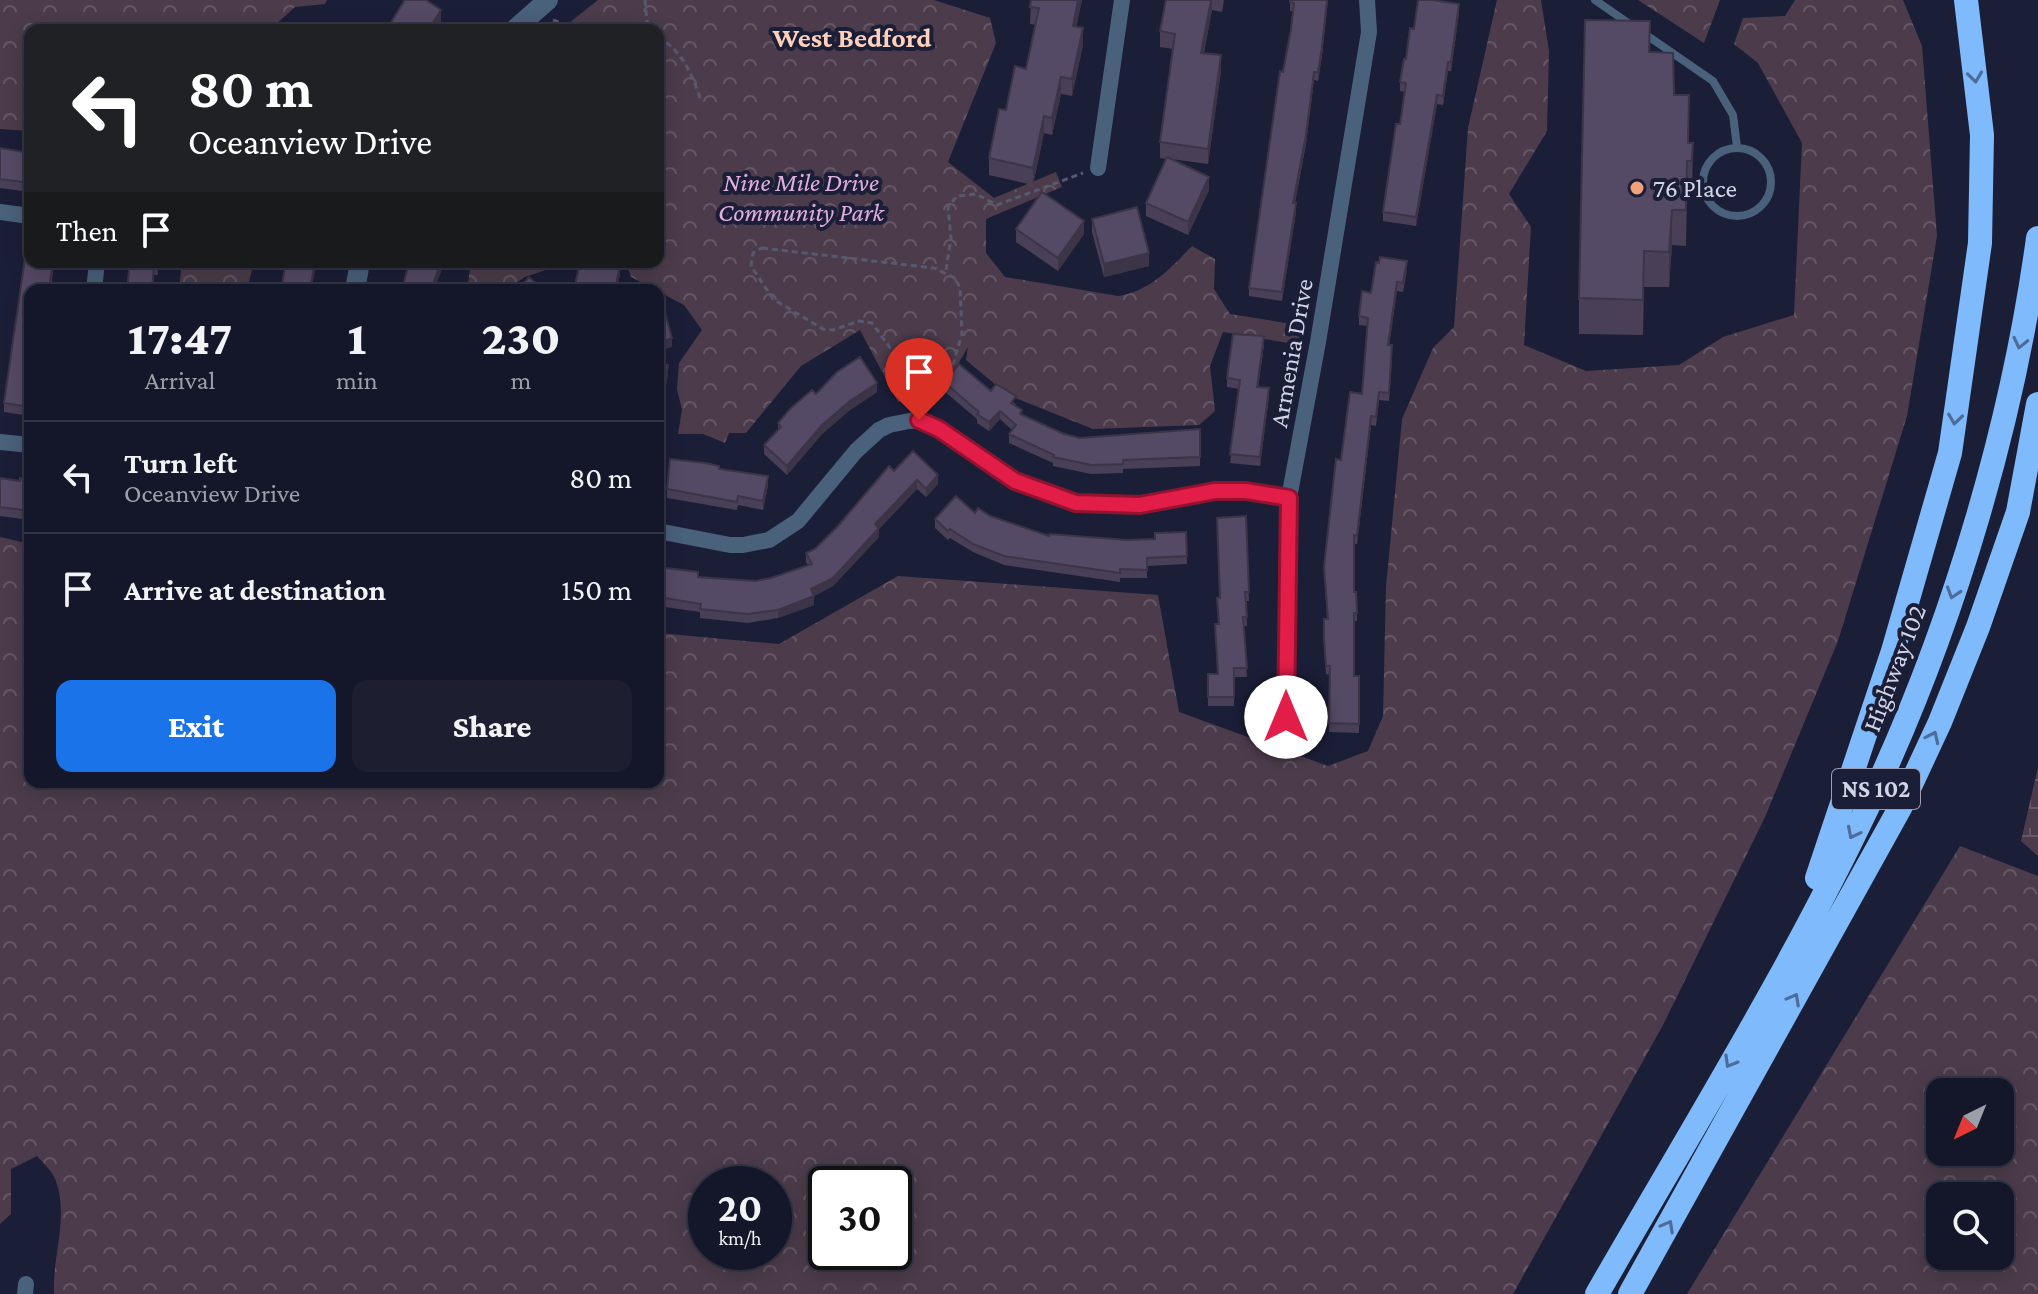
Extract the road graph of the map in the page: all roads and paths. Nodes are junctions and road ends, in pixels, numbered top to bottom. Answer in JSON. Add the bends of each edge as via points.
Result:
{"nodes":[{"id":1,"x":645,"y":0,"type":"edge"},
{"id":2,"x":1122,"y":0,"type":"edge"},
{"id":3,"x":1367,"y":0,"type":"edge"},
{"id":4,"x":1595,"y":0,"type":"edge"},
{"id":5,"x":1966,"y":0,"type":"edge"},
{"id":6,"x":542,"y":6,"type":"edge"},
{"id":7,"x":521,"y":24,"type":"edge"},
{"id":8,"x":563,"y":24,"type":"edge"},
{"id":9,"x":647,"y":24,"type":"edge"},
{"id":10,"x":664,"y":40,"type":"edge"},
{"id":11,"x":700,"y":98,"type":"dead end"},
{"id":12,"x":1737,"y":147,"type":"junction"},
{"id":13,"x":1098,"y":168,"type":"joint"},
{"id":14,"x":0,"y":212,"type":"edge"},
{"id":15,"x":24,"y":215,"type":"edge"},
{"id":16,"x":2038,"y":238,"type":"edge"},
{"id":17,"x":945,"y":271,"type":"junction"},
{"id":18,"x":2038,"y":404,"type":"edge"},
{"id":19,"x":919,"y":420,"type":"junction"},
{"id":20,"x":0,"y":442,"type":"edge"},
{"id":21,"x":24,"y":444,"type":"edge"},
{"id":22,"x":2038,"y":452,"type":"edge"},
{"id":23,"x":1289,"y":498,"type":"junction"},
{"id":24,"x":2018,"y":512,"type":"junction"},
{"id":25,"x":664,"y":532,"type":"edge"},
{"id":26,"x":1286,"y":717,"type":"dead end"},
{"id":27,"x":1790,"y":959,"type":"junction"},
{"id":28,"x":1597,"y":1294,"type":"edge"},
{"id":29,"x":1630,"y":1294,"type":"edge"}],
"edges":[{"from":1,"to":9,"type":"path"},
{"from":2,"to":13,"type":"street"},
{"from":3,"to":23,"type":"street","name":"Armenia Drive","via":[[1369,32]]},
{"from":4,"to":12,"type":"lane","via":[[1713,81],[1733,115]]},
{"from":5,"to":27,"type":"highway","one_way":true,"via":[[1982,135],[1980,243],[1950,453],[1893,651]]},
{"from":6,"to":7,"type":"street"},
{"from":6,"to":8,"type":"path"},
{"from":10,"to":11,"type":"path","via":[[691,73]]},
{"from":12,"to":12,"type":"lane","via":[[1717,153],[1703,181],[1716,209],[1736,216],[1764,203],[1772,183],[1758,154]]},
{"from":13,"to":17,"type":"path","via":[[997,205],[976,194],[957,196],[948,207],[951,238]]},
{"from":14,"to":15,"type":"street"},
{"from":16,"to":27,"type":"highway","name":"Highway 102","number":"NS 102","one_way":true,"via":[[2001,427],[1951,600],[1877,787]]},
{"from":17,"to":19,"type":"path","via":[[960,288],[962,334],[952,368]]},
{"from":17,"to":19,"type":"path","via":[[762,248],[753,253],[751,266],[759,280],[773,299],[794,313],[823,329],[872,323],[912,378]]},
{"from":18,"to":24,"type":"highway","number":"NS 102"},
{"from":19,"to":23,"type":"street","via":[[1015,481],[1076,503],[1140,505],[1215,491]]},
{"from":19,"to":25,"type":"street","via":[[879,430],[798,521],[769,540],[730,545]]},
{"from":20,"to":21,"type":"street"},
{"from":22,"to":24,"type":"highway"},
{"from":23,"to":26,"type":"street","name":"Armenia Drive"},
{"from":29,"to":24,"type":"highway","number":"NS 102","one_way":true,"via":[[1900,808],[1978,627]]},
{"from":27,"to":28,"type":"highway","name":"Highway 102","number":"NS 102","one_way":true}]}
